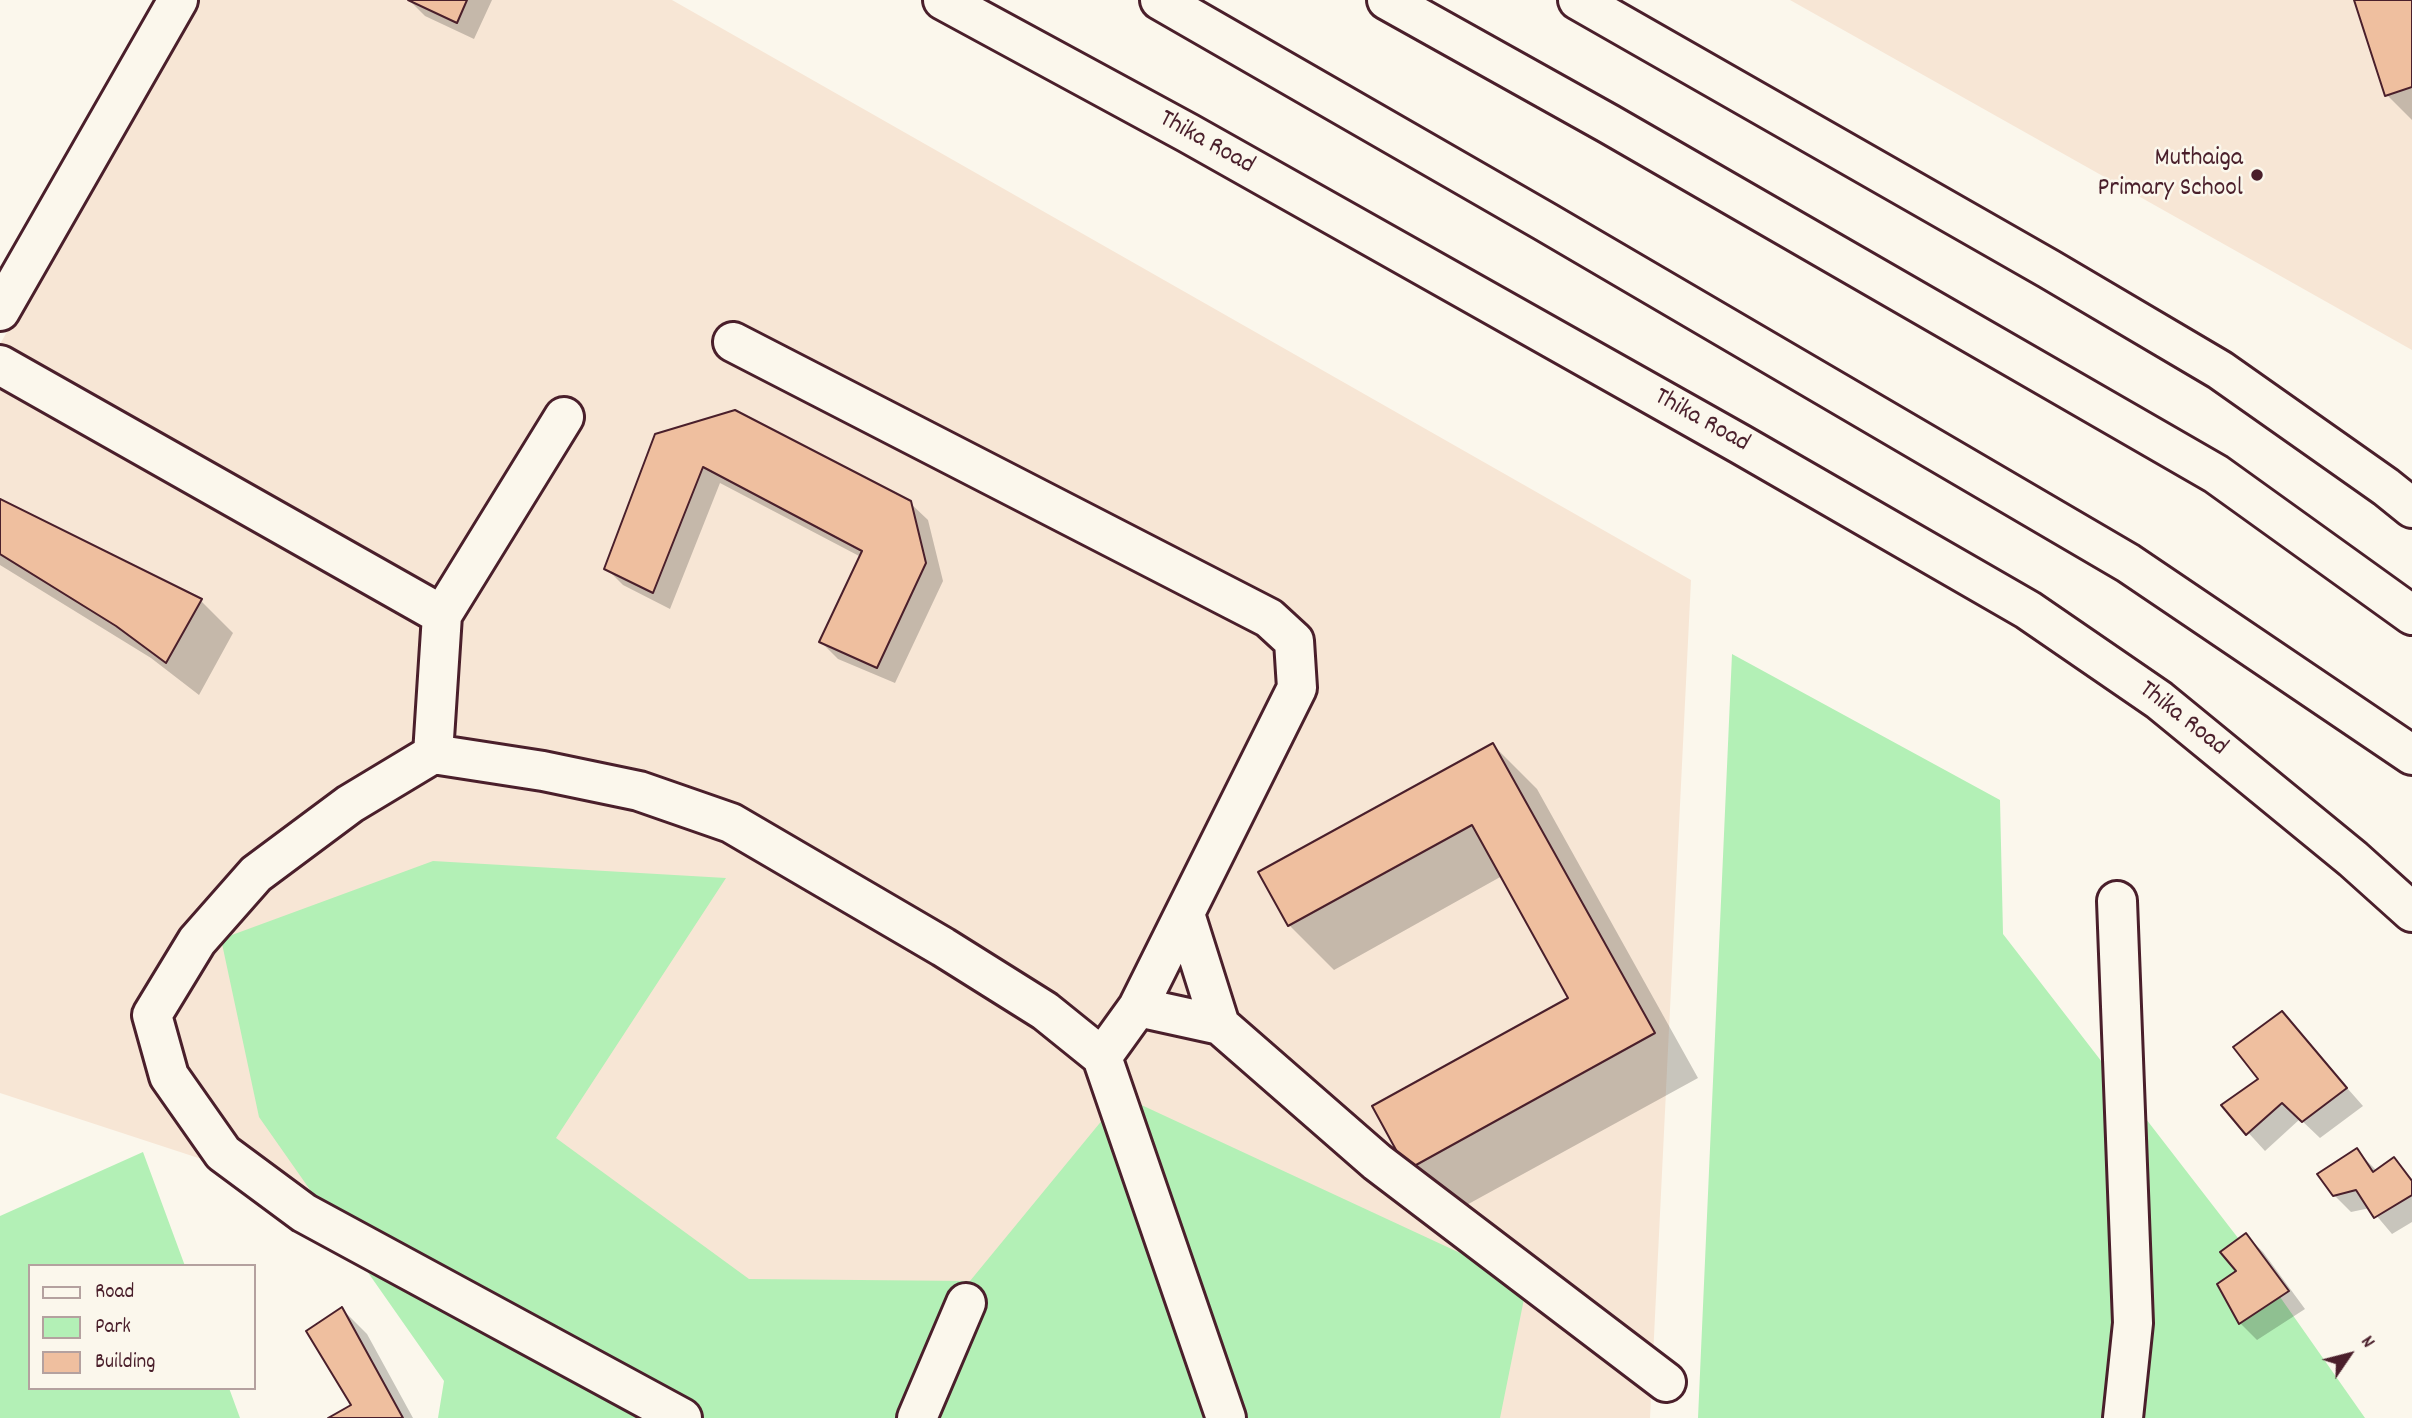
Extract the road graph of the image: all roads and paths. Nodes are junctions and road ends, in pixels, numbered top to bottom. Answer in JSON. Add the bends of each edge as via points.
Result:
{"nodes":[{"id":1,"x":178,"y":0,"type":"edge"},
{"id":2,"x":943,"y":0,"type":"edge"},
{"id":3,"x":1160,"y":0,"type":"edge"},
{"id":4,"x":1387,"y":0,"type":"edge"},
{"id":5,"x":1578,"y":0,"type":"edge"},
{"id":6,"x":0,"y":311,"type":"edge"},
{"id":7,"x":733,"y":342,"type":"dead end"},
{"id":8,"x":0,"y":365,"type":"edge"},
{"id":9,"x":564,"y":417,"type":"dead end"},
{"id":10,"x":2412,"y":508,"type":"edge"},
{"id":11,"x":442,"y":615,"type":"junction"},
{"id":12,"x":2412,"y":615,"type":"edge"},
{"id":13,"x":433,"y":754,"type":"junction"},
{"id":14,"x":2412,"y":755,"type":"edge"},
{"id":15,"x":2117,"y":901,"type":"dead end"},
{"id":16,"x":2412,"y":912,"type":"edge"},
{"id":17,"x":1185,"y":914,"type":"junction"},
{"id":18,"x":1138,"y":1007,"type":"junction"},
{"id":19,"x":1220,"y":1025,"type":"junction"},
{"id":20,"x":1102,"y":1057,"type":"junction"},
{"id":21,"x":966,"y":1303,"type":"dead end"},
{"id":22,"x":1666,"y":1382,"type":"dead end"},
{"id":23,"x":682,"y":1418,"type":"edge"},
{"id":24,"x":917,"y":1418,"type":"edge"},
{"id":25,"x":1226,"y":1418,"type":"edge"},
{"id":26,"x":2123,"y":1418,"type":"edge"}],
"edges":[{"from":1,"to":6,"type":"main road"},
{"from":2,"to":16,"type":"main road","name":"Thika Road","via":[[1344,221],[2028,610],[2159,700]]},
{"from":3,"to":14,"type":"main road","via":[[2128,563]]},
{"from":4,"to":12,"type":"main road","via":[[2216,474]]},
{"from":5,"to":10,"type":"main road","via":[[2220,370]]},
{"from":7,"to":17,"type":"main road","via":[[1269,618],[1294,642],[1297,688]]},
{"from":8,"to":11,"type":"main road"},
{"from":9,"to":11,"type":"main road"},
{"from":11,"to":13,"type":"main road"},
{"from":13,"to":20,"type":"main road","via":[[639,790],[732,823],[1045,1011]]},
{"from":13,"to":23,"type":"main road","via":[[350,804],[256,874],[197,941],[152,1015],[169,1076],[223,1153],[304,1213]]},
{"from":15,"to":26,"type":"main road","via":[[2133,1323]]},
{"from":17,"to":18,"type":"main road"},
{"from":17,"to":19,"type":"main road"},
{"from":18,"to":19,"type":"main road"},
{"from":18,"to":20,"type":"main road"},
{"from":19,"to":22,"type":"main road","via":[[1377,1162]]},
{"from":20,"to":25,"type":"main road"},
{"from":21,"to":24,"type":"main road"}]}
